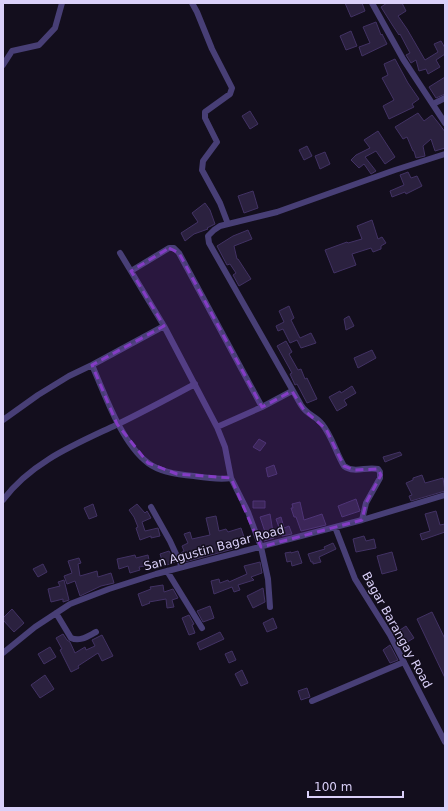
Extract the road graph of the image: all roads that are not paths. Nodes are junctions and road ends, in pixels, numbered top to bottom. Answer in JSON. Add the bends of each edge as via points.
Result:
{"nodes":[{"id":1,"x":62,"y":3,"type":"edge"},
{"id":2,"x":192,"y":3,"type":"edge"},
{"id":3,"x":372,"y":3,"type":"edge"},
{"id":4,"x":3,"y":65,"type":"edge"},
{"id":5,"x":445,"y":98,"type":"edge"},
{"id":6,"x":433,"y":104,"type":"junction"},
{"id":7,"x":445,"y":122,"type":"edge"},
{"id":8,"x":445,"y":154,"type":"edge"},
{"id":9,"x":228,"y":224,"type":"junction"},
{"id":10,"x":120,"y":254,"type":"dead end"},
{"id":11,"x":131,"y":271,"type":"junction"},
{"id":12,"x":164,"y":326,"type":"junction"},
{"id":13,"x":92,"y":366,"type":"junction"},
{"id":14,"x":195,"y":384,"type":"junction"},
{"id":15,"x":292,"y":391,"type":"junction"},
{"id":16,"x":262,"y":407,"type":"junction"},
{"id":17,"x":3,"y":420,"type":"edge"},
{"id":18,"x":117,"y":424,"type":"junction"},
{"id":19,"x":217,"y":427,"type":"junction"},
{"id":20,"x":231,"y":478,"type":"junction"},
{"id":21,"x":445,"y":495,"type":"edge"},
{"id":22,"x":3,"y":500,"type":"edge"},
{"id":23,"x":151,"y":507,"type":"dead end"},
{"id":24,"x":362,"y":520,"type":"junction"},
{"id":25,"x":335,"y":527,"type":"junction"},
{"id":26,"x":261,"y":547,"type":"junction"},
{"id":27,"x":182,"y":567,"type":"junction"},
{"id":28,"x":167,"y":571,"type":"junction"},
{"id":29,"x":270,"y":607,"type":"dead end"},
{"id":30,"x":56,"y":613,"type":"junction"},
{"id":31,"x":202,"y":628,"type":"dead end"},
{"id":32,"x":96,"y":632,"type":"dead end"},
{"id":33,"x":3,"y":653,"type":"edge"},
{"id":34,"x":404,"y":662,"type":"junction"},
{"id":35,"x":312,"y":701,"type":"dead end"},
{"id":36,"x":445,"y":742,"type":"edge"}],
"edges":[{"from":1,"to":4,"type":"street","via":[[56,28],[36,47],[12,51]]},
{"from":2,"to":9,"type":"street","via":[[232,88],[230,94],[205,112],[205,118],[217,142],[202,166],[204,177],[220,203]]},
{"from":3,"to":6,"type":"street"},
{"from":5,"to":6,"type":"street"},
{"from":6,"to":7,"type":"street"},
{"from":8,"to":9,"type":"street","via":[[277,212]]},
{"from":9,"to":15,"type":"street","via":[[210,232],[209,244]]},
{"from":10,"to":11,"type":"street"},
{"from":11,"to":12,"type":"street"},
{"from":11,"to":16,"type":"street","via":[[169,248],[174,248],[179,253]]},
{"from":12,"to":13,"type":"street"},
{"from":12,"to":14,"type":"street"},
{"from":13,"to":17,"type":"street","via":[[44,391]]},
{"from":13,"to":18,"type":"street"},
{"from":14,"to":18,"type":"street"},
{"from":14,"to":19,"type":"street"},
{"from":15,"to":16,"type":"street"},
{"from":15,"to":24,"type":"street","via":[[304,410],[321,422],[326,429],[344,466],[354,470],[374,468],[380,472],[380,478],[366,503]]},
{"from":16,"to":19,"type":"street"},
{"from":18,"to":20,"type":"street","via":[[148,463],[177,474]]},
{"from":18,"to":22,"type":"street","via":[[79,441],[48,460],[24,478]]},
{"from":19,"to":20,"type":"street","via":[[225,447]]},
{"from":20,"to":26,"type":"street","via":[[248,512]]},
{"from":21,"to":24,"type":"street","name":"San Agustin Bagar Road"},
{"from":23,"to":27,"type":"street"},
{"from":24,"to":25,"type":"street","name":"San Agustin Bagar Road"},
{"from":25,"to":26,"type":"street","name":"San Agustin Bagar Road"},
{"from":25,"to":34,"type":"street","name":"Bagar Barangay Road","via":[[359,588],[390,635]]},
{"from":26,"to":27,"type":"street","name":"San Agustin Bagar Road"},
{"from":26,"to":29,"type":"street","via":[[269,585]]},
{"from":27,"to":28,"type":"street","name":"San Agustin Bagar Road"},
{"from":28,"to":30,"type":"street","name":"San Agustin Bagar Road","via":[[109,588],[70,604]]},
{"from":28,"to":31,"type":"street"},
{"from":30,"to":32,"type":"street","via":[[71,638],[82,639]]},
{"from":30,"to":33,"type":"street","name":"San Agustin Bagar Road"},
{"from":34,"to":35,"type":"street"},
{"from":34,"to":36,"type":"street","name":"Bagar Barangay Road"}]}
